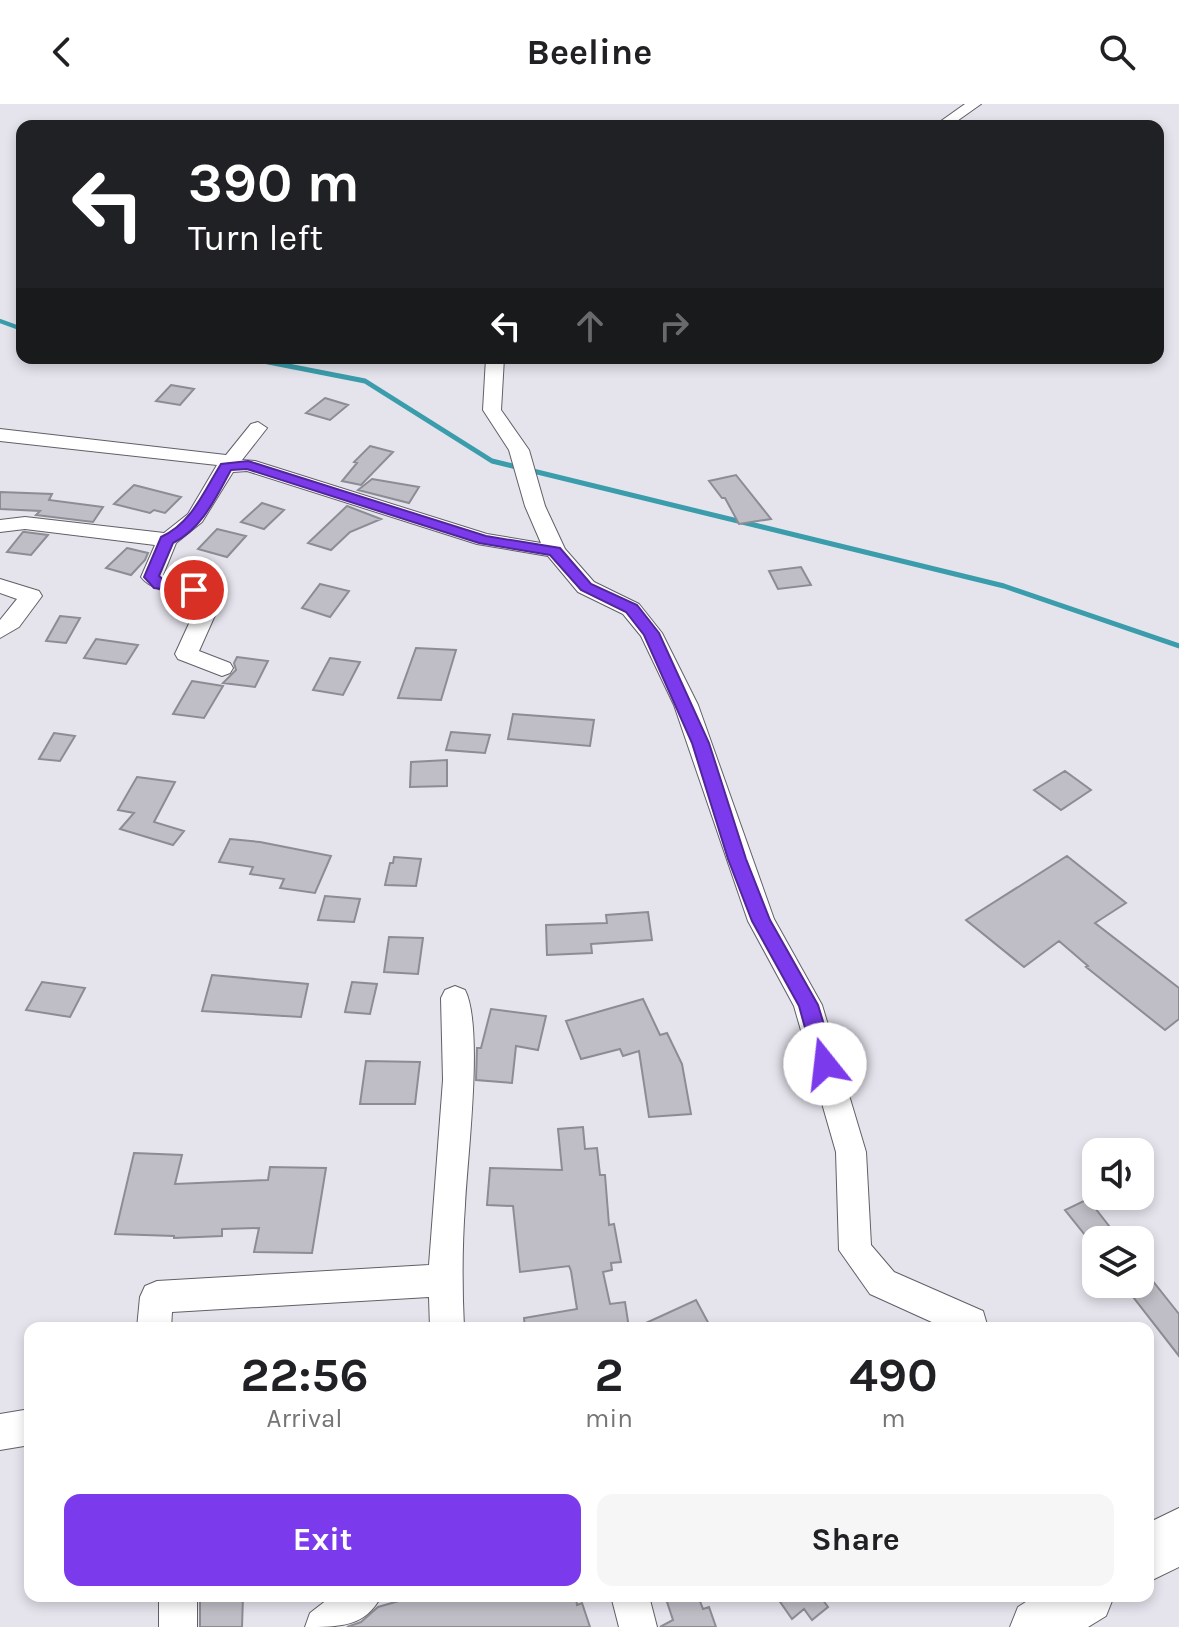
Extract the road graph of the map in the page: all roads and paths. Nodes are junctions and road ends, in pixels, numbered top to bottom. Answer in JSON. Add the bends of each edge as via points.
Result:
{"nodes":[{"id":1,"x":974,"y":104,"type":"edge"},
{"id":2,"x":950,"y":120,"type":"edge"},
{"id":3,"x":495,"y":364,"type":"edge"},
{"id":4,"x":258,"y":428,"type":"dead end"},
{"id":5,"x":0,"y":435,"type":"edge"},
{"id":6,"x":228,"y":464,"type":"junction"},
{"id":7,"x":0,"y":526,"type":"edge"},
{"id":8,"x":167,"y":540,"type":"junction"},
{"id":9,"x":555,"y":551,"type":"junction"},
{"id":10,"x":0,"y":586,"type":"edge"},
{"id":11,"x":0,"y":631,"type":"edge"},
{"id":12,"x":222,"y":668,"type":"dead end"},
{"id":13,"x":455,"y":998,"type":"dead end"},
{"id":14,"x":443,"y":1280,"type":"junction"},
{"id":15,"x":155,"y":1322,"type":"edge"},
{"id":16,"x":446,"y":1322,"type":"edge"},
{"id":17,"x":969,"y":1322,"type":"edge"},
{"id":18,"x":24,"y":1428,"type":"edge"},
{"id":19,"x":0,"y":1432,"type":"edge"},
{"id":20,"x":1179,"y":1535,"type":"edge"},
{"id":21,"x":1154,"y":1551,"type":"edge"},
{"id":22,"x":178,"y":1602,"type":"edge"},
{"id":23,"x":355,"y":1602,"type":"edge"},
{"id":24,"x":632,"y":1602,"type":"edge"},
{"id":25,"x":1077,"y":1602,"type":"edge"},
{"id":26,"x":178,"y":1627,"type":"edge"},
{"id":27,"x":324,"y":1627,"type":"edge"},
{"id":28,"x":638,"y":1627,"type":"edge"},
{"id":29,"x":1038,"y":1627,"type":"edge"}],
"edges":[{"from":1,"to":2,"type":"street"},
{"from":3,"to":9,"type":"street","via":[[492,410],[519,450]]},
{"from":4,"to":6,"type":"street"},
{"from":5,"to":6,"type":"street"},
{"from":6,"to":8,"type":"street","via":[[182,533]]},
{"from":6,"to":9,"type":"street","via":[[248,465],[484,540]]},
{"from":7,"to":8,"type":"street","via":[[50,525]]},
{"from":8,"to":12,"type":"street","via":[[152,577],[159,584],[207,597],[209,604],[186,654]]},
{"from":9,"to":17,"type":"street","via":[[586,587],[631,609],[651,633],[686,705],[761,921],[808,1005],[851,1152],[855,1250],[882,1283]]},
{"from":10,"to":11,"type":"street","via":[[31,596]]},
{"from":13,"to":14,"type":"street","via":[[460,1044]]},
{"from":14,"to":15,"type":"street","via":[[157,1297]]},
{"from":14,"to":16,"type":"street"},
{"from":18,"to":19,"type":"street"},
{"from":20,"to":21,"type":"street"},
{"from":22,"to":26,"type":"street"},
{"from":23,"to":27,"type":"street"},
{"from":24,"to":28,"type":"street"},
{"from":25,"to":29,"type":"street"}]}
